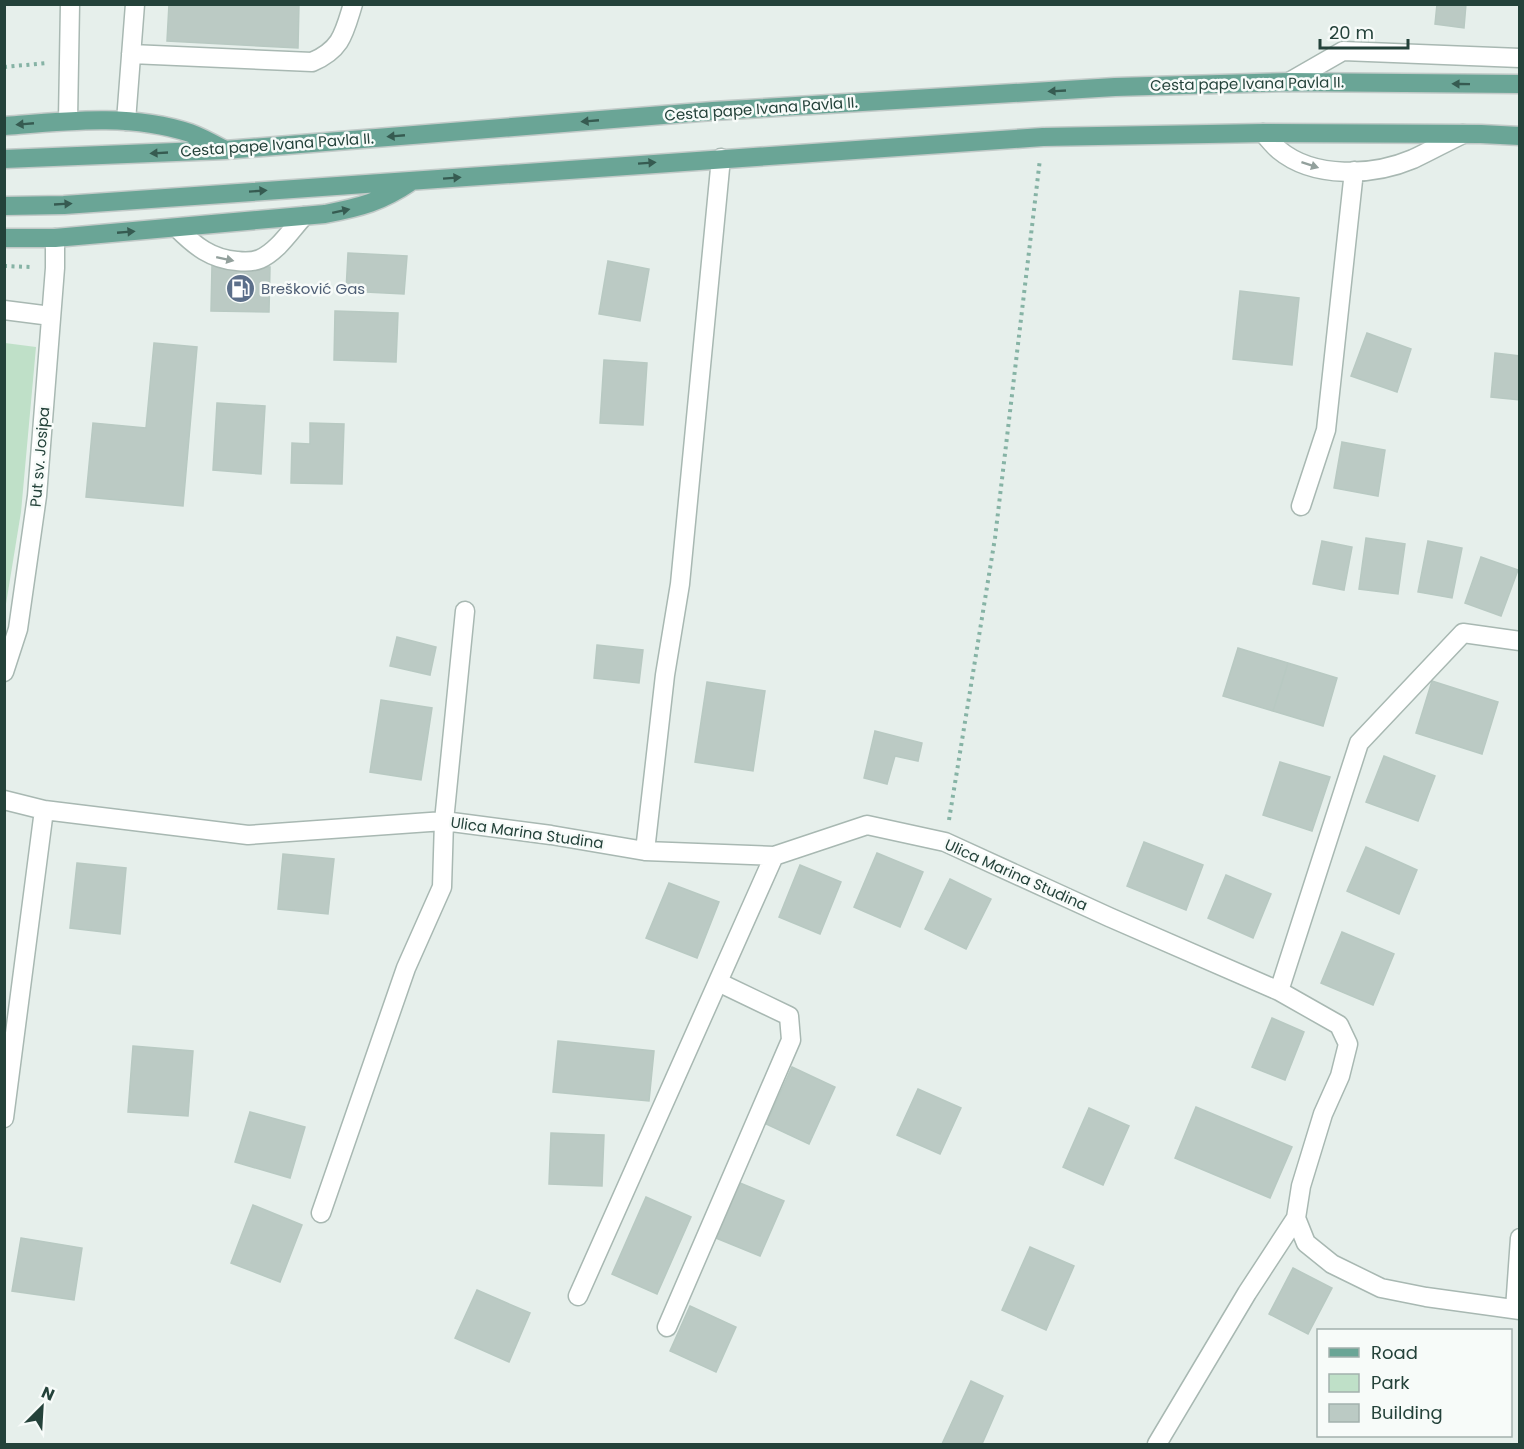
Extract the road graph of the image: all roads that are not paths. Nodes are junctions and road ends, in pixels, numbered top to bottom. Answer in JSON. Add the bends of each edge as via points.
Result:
{"nodes":[{"id":1,"x":70,"y":4,"type":"edge"},
{"id":2,"x":135,"y":4,"type":"edge"},
{"id":3,"x":353,"y":4,"type":"edge"},
{"id":4,"x":131,"y":54,"type":"junction"},
{"id":5,"x":1520,"y":58,"type":"edge"},
{"id":6,"x":1289,"y":82,"type":"junction"},
{"id":7,"x":1520,"y":84,"type":"edge"},
{"id":8,"x":68,"y":120,"type":"junction"},
{"id":9,"x":126,"y":121,"type":"junction"},
{"id":10,"x":4,"y":126,"type":"edge"},
{"id":11,"x":1263,"y":133,"type":"junction"},
{"id":12,"x":1463,"y":134,"type":"junction"},
{"id":13,"x":1520,"y":136,"type":"edge"},
{"id":14,"x":225,"y":150,"type":"junction"},
{"id":15,"x":721,"y":158,"type":"junction"},
{"id":16,"x":4,"y":159,"type":"edge"},
{"id":17,"x":1354,"y":171,"type":"junction"},
{"id":18,"x":413,"y":181,"type":"junction"},
{"id":19,"x":4,"y":206,"type":"edge"},
{"id":20,"x":304,"y":216,"type":"junction"},
{"id":21,"x":177,"y":228,"type":"junction"},
{"id":22,"x":4,"y":238,"type":"edge"},
{"id":23,"x":55,"y":238,"type":"junction"},
{"id":24,"x":4,"y":310,"type":"edge"},
{"id":25,"x":51,"y":316,"type":"junction"},
{"id":26,"x":1301,"y":506,"type":"dead end"},
{"id":27,"x":465,"y":611,"type":"dead end"},
{"id":28,"x":1520,"y":641,"type":"edge"},
{"id":29,"x":4,"y":672,"type":"edge"},
{"id":30,"x":4,"y":800,"type":"edge"},
{"id":31,"x":44,"y":810,"type":"junction"},
{"id":32,"x":444,"y":821,"type":"junction"},
{"id":33,"x":645,"y":850,"type":"junction"},
{"id":34,"x":774,"y":856,"type":"junction"},
{"id":35,"x":718,"y":982,"type":"junction"},
{"id":36,"x":1279,"y":991,"type":"junction"},
{"id":37,"x":4,"y":1118,"type":"edge"},
{"id":38,"x":321,"y":1213,"type":"dead end"},
{"id":39,"x":1296,"y":1218,"type":"junction"},
{"id":40,"x":1520,"y":1238,"type":"edge"},
{"id":41,"x":578,"y":1296,"type":"dead end"},
{"id":42,"x":1517,"y":1309,"type":"edge"},
{"id":43,"x":667,"y":1327,"type":"dead end"},
{"id":44,"x":1157,"y":1444,"type":"edge"}],
"edges":[{"from":1,"to":8,"type":"street"},
{"from":2,"to":4,"type":"street"},
{"from":3,"to":4,"type":"street","via":[[343,39],[327,55],[312,62]]},
{"from":4,"to":9,"type":"street"},
{"from":5,"to":6,"type":"street","via":[[1344,51]]},
{"from":7,"to":6,"type":"main road","name":"Cesta pape Ivana Pavla II.","one_way":true},
{"from":6,"to":14,"type":"main road","name":"Cesta pape Ivana Pavla II.","one_way":true,"via":[[1104,88],[713,111]]},
{"from":8,"to":9,"type":"main road"},
{"from":8,"to":10,"type":"main road","one_way":true},
{"from":9,"to":14,"type":"main road","via":[[190,133]]},
{"from":11,"to":12,"type":"main road"},
{"from":11,"to":15,"type":"main road","via":[[1043,137]]},
{"from":11,"to":17,"type":"street","one_way":true,"via":[[1294,160],[1328,171]]},
{"from":12,"to":13,"type":"main road"},
{"from":12,"to":17,"type":"street","via":[[1411,160],[1374,171]]},
{"from":14,"to":16,"type":"main road","name":"Cesta pape Ivana Pavla II.","one_way":true},
{"from":18,"to":15,"type":"main road","one_way":true},
{"from":15,"to":33,"type":"street","via":[[680,584],[665,675]]},
{"from":17,"to":26,"type":"street","via":[[1326,430]]},
{"from":19,"to":18,"type":"main road","one_way":true},
{"from":20,"to":18,"type":"main road","one_way":true,"via":[[366,205]]},
{"from":20,"to":21,"type":"main road"},
{"from":21,"to":20,"type":"street","one_way":true,"via":[[207,254],[248,262],[274,250]]},
{"from":23,"to":21,"type":"main road","one_way":true},
{"from":22,"to":23,"type":"main road"},
{"from":23,"to":25,"type":"street","name":"Put sv. Josipa"},
{"from":24,"to":25,"type":"street"},
{"from":25,"to":29,"type":"street","name":"Put sv. Josipa","via":[[38,495],[18,629]]},
{"from":27,"to":32,"type":"street"},
{"from":28,"to":36,"type":"street","via":[[1463,633],[1359,743]]},
{"from":30,"to":31,"type":"street","name":"Ulica Marina Studina"},
{"from":31,"to":32,"type":"street","name":"Ulica Marina Studina","via":[[248,834]]},
{"from":31,"to":37,"type":"street"},
{"from":32,"to":33,"type":"street","name":"Ulica Marina Studina"},
{"from":32,"to":38,"type":"street","via":[[442,888],[406,968]]},
{"from":33,"to":34,"type":"street","name":"Ulica Marina Studina"},
{"from":34,"to":35,"type":"street"},
{"from":34,"to":36,"type":"street","name":"Ulica Marina Studina","via":[[867,825],[945,842]]},
{"from":35,"to":41,"type":"street"},
{"from":35,"to":43,"type":"street","via":[[789,1016],[791,1040]]},
{"from":36,"to":39,"type":"street","name":"Ulica Marina Studina","via":[[1339,1025],[1348,1044],[1301,1186]]},
{"from":39,"to":42,"type":"street","via":[[1306,1243],[1332,1264],[1381,1288]]},
{"from":39,"to":44,"type":"street"},
{"from":40,"to":42,"type":"street"}]}
